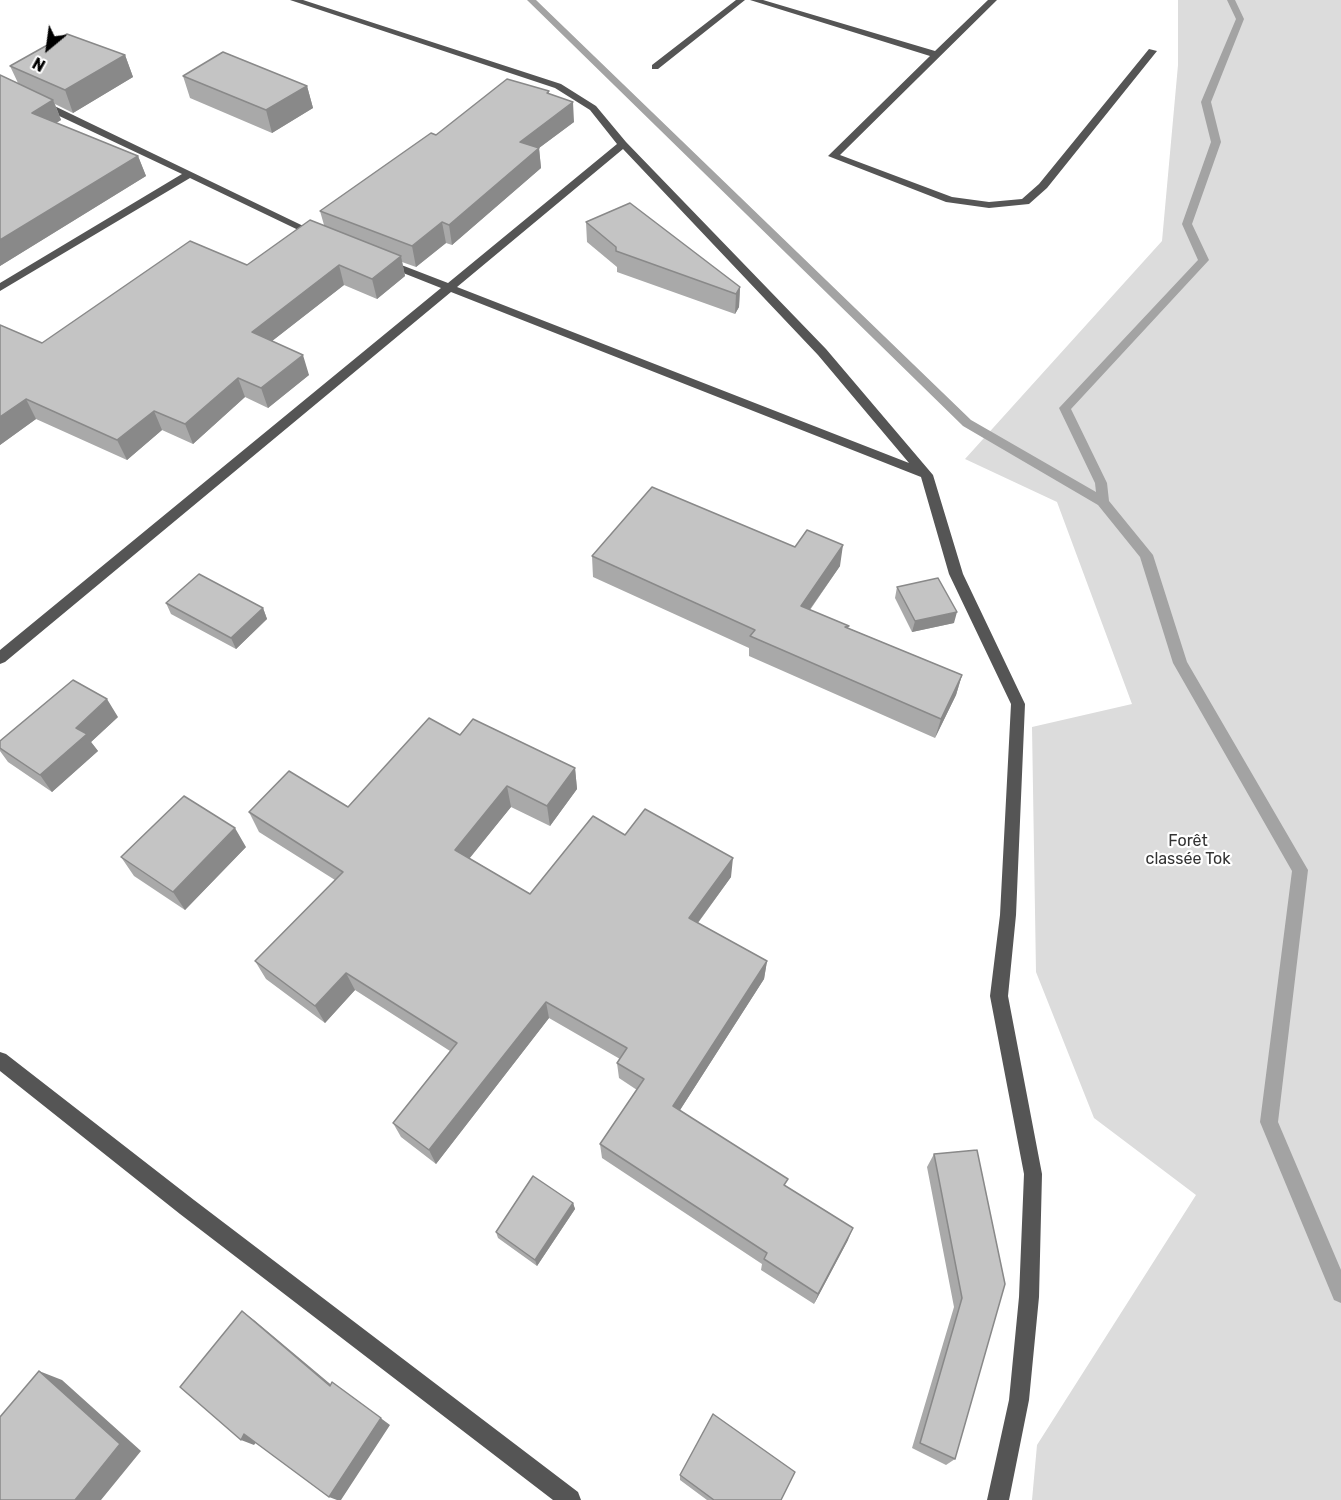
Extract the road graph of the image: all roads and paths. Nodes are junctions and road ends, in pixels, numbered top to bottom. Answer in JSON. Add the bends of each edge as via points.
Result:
{"nodes":[{"id":1,"x":294,"y":0,"type":"edge"},
{"id":2,"x":741,"y":0,"type":"edge"},
{"id":3,"x":754,"y":0,"type":"edge"},
{"id":4,"x":993,"y":0,"type":"edge"},
{"id":5,"x":1152,"y":51,"type":"dead end"},
{"id":6,"x":937,"y":55,"type":"junction"},
{"id":7,"x":655,"y":67,"type":"dead end"},
{"id":8,"x":0,"y":85,"type":"edge"},
{"id":9,"x":623,"y":144,"type":"junction"},
{"id":10,"x":190,"y":174,"type":"junction"},
{"id":11,"x":324,"y":237,"type":"edge"},
{"id":12,"x":376,"y":258,"type":"edge"},
{"id":13,"x":0,"y":288,"type":"edge"},
{"id":14,"x":449,"y":288,"type":"junction"},
{"id":15,"x":927,"y":475,"type":"junction"},
{"id":16,"x":0,"y":658,"type":"edge"},
{"id":17,"x":0,"y":1060,"type":"edge"},
{"id":18,"x":570,"y":1500,"type":"edge"},
{"id":19,"x":998,"y":1500,"type":"edge"}],
"edges":[{"from":1,"to":9,"type":"street","via":[[558,87],[593,108]]},
{"from":2,"to":7,"type":"street"},
{"from":3,"to":6,"type":"street"},
{"from":4,"to":6,"type":"street"},
{"from":5,"to":6,"type":"street","via":[[1043,186],[1025,202],[989,205],[950,200],[832,156]]},
{"from":8,"to":10,"type":"street"},
{"from":9,"to":14,"type":"street"},
{"from":9,"to":15,"type":"street","via":[[822,352]]},
{"from":10,"to":11,"type":"street"},
{"from":10,"to":13,"type":"street"},
{"from":12,"to":14,"type":"street"},
{"from":14,"to":15,"type":"street"},
{"from":14,"to":16,"type":"street"},
{"from":15,"to":19,"type":"street","via":[[956,574],[1018,704],[1008,915],[999,996],[1033,1174],[1029,1297],[1019,1400]]},
{"from":17,"to":18,"type":"street"}]}
